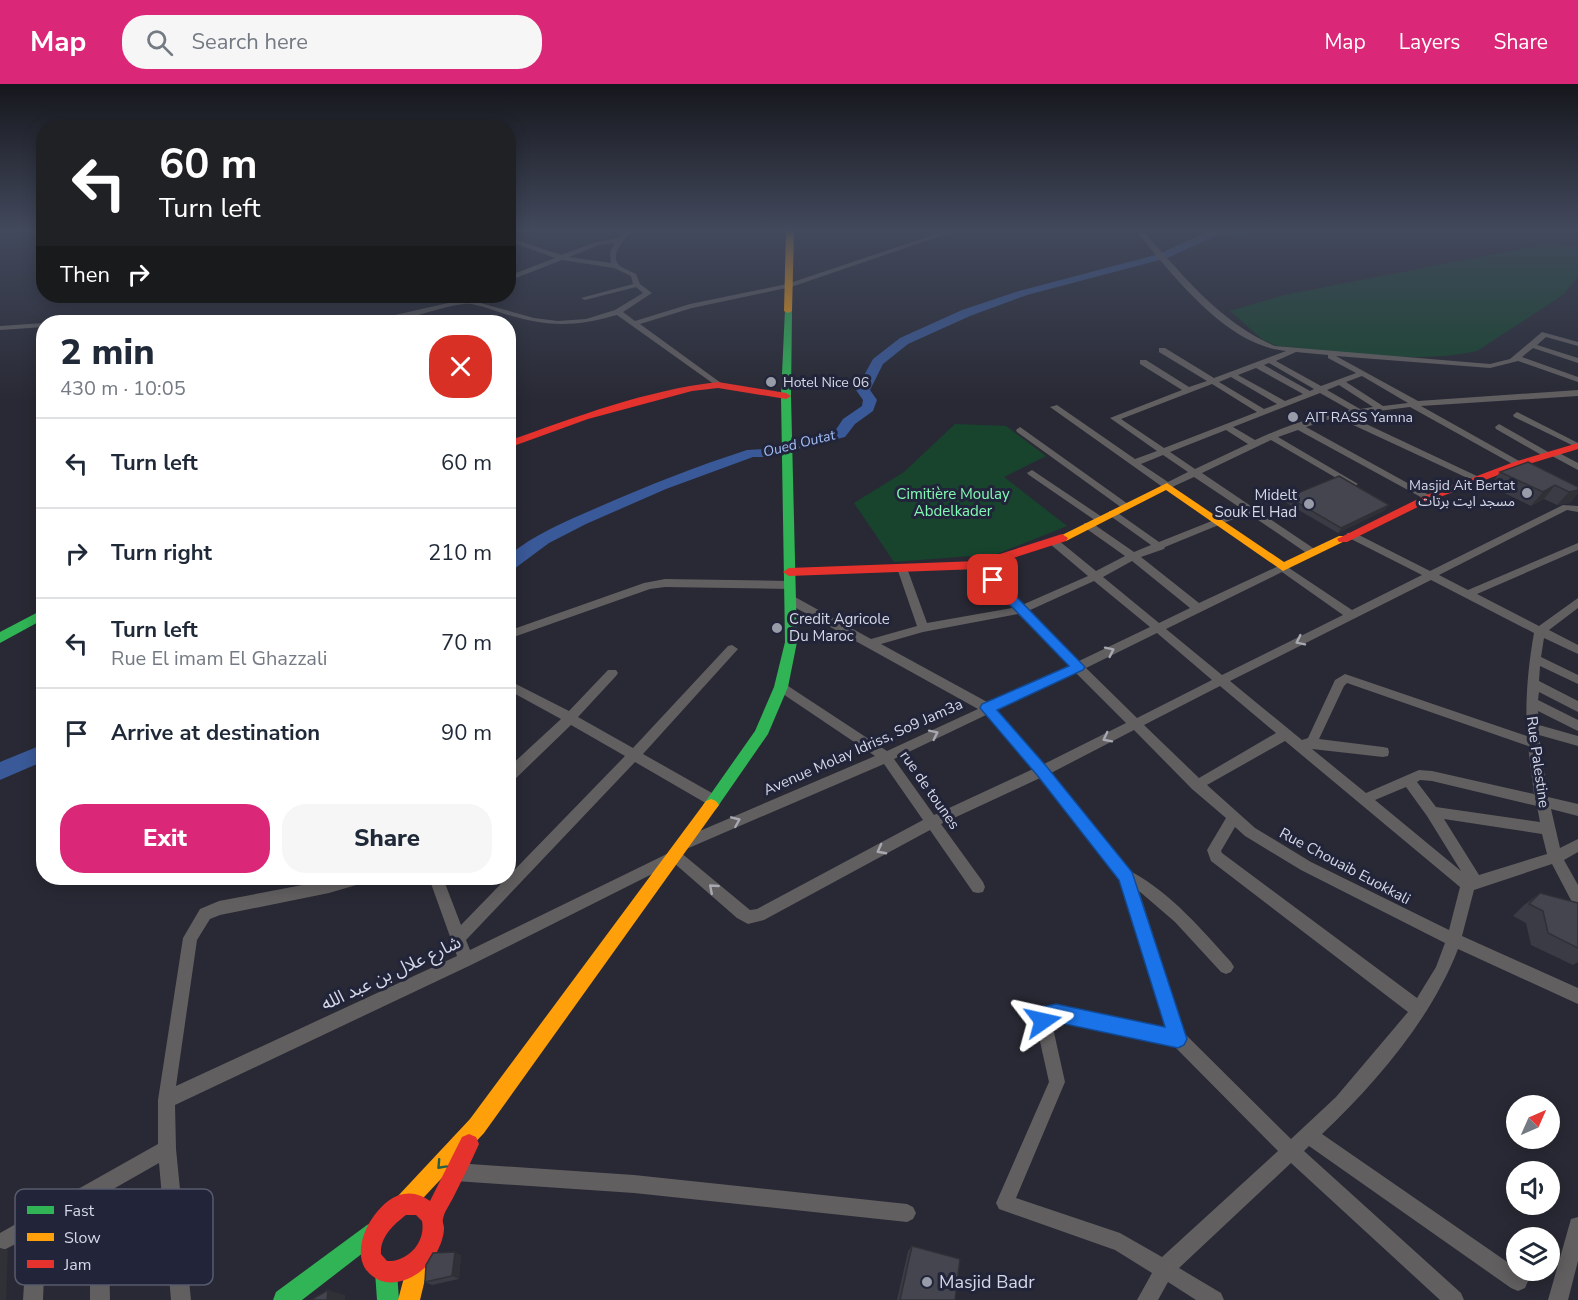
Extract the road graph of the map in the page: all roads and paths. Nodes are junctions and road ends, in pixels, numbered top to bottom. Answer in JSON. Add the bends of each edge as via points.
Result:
{"nodes":[{"id":1,"x":626,"y":288,"type":"edge"},
{"id":2,"x":641,"y":288,"type":"edge"},
{"id":3,"x":780,"y":288,"type":"edge"},
{"id":4,"x":789,"y":288,"type":"edge"},
{"id":5,"x":1190,"y":288,"type":"edge"},
{"id":6,"x":585,"y":298,"type":"dead end"},
{"id":7,"x":431,"y":303,"type":"edge"},
{"id":8,"x":458,"y":303,"type":"edge"},
{"id":9,"x":473,"y":303,"type":"edge"},
{"id":10,"x":618,"y":312,"type":"junction"},
{"id":11,"x":394,"y":315,"type":"edge"},
{"id":12,"x":406,"y":315,"type":"edge"},
{"id":13,"x":514,"y":315,"type":"edge"},
{"id":14,"x":516,"y":316,"type":"edge"},
{"id":15,"x":636,"y":323,"type":"junction"},
{"id":16,"x":36,"y":326,"type":"edge"},
{"id":17,"x":0,"y":328,"type":"edge"},
{"id":18,"x":1578,"y":344,"type":"edge"},
{"id":19,"x":1531,"y":345,"type":"junction"},
{"id":20,"x":1162,"y":350,"type":"dead end"},
{"id":21,"x":1295,"y":351,"type":"junction"},
{"id":22,"x":1328,"y":354,"type":"junction"},
{"id":23,"x":1517,"y":358,"type":"junction"},
{"id":24,"x":1269,"y":360,"type":"junction"},
{"id":25,"x":1578,"y":361,"type":"edge"},
{"id":26,"x":1143,"y":362,"type":"dead end"},
{"id":27,"x":1257,"y":365,"type":"junction"},
{"id":28,"x":1231,"y":374,"type":"junction"},
{"id":29,"x":1363,"y":374,"type":"junction"},
{"id":30,"x":1578,"y":380,"type":"edge"},
{"id":31,"x":1212,"y":381,"type":"junction"},
{"id":32,"x":1341,"y":382,"type":"junction"},
{"id":33,"x":718,"y":385,"type":"junction"},
{"id":34,"x":1188,"y":390,"type":"junction"},
{"id":35,"x":1321,"y":390,"type":"junction"},
{"id":36,"x":1578,"y":393,"type":"edge"},
{"id":37,"x":1310,"y":394,"type":"junction"},
{"id":38,"x":786,"y":396,"type":"junction"},
{"id":39,"x":1284,"y":404,"type":"junction"},
{"id":40,"x":1414,"y":405,"type":"junction"},
{"id":41,"x":1054,"y":407,"type":"dead end"},
{"id":42,"x":1381,"y":408,"type":"junction"},
{"id":43,"x":1358,"y":411,"type":"junction"},
{"id":44,"x":1263,"y":412,"type":"junction"},
{"id":45,"x":1337,"y":414,"type":"junction"},
{"id":46,"x":1517,"y":415,"type":"dead end"},
{"id":47,"x":1297,"y":426,"type":"junction"},
{"id":48,"x":1227,"y":427,"type":"junction"},
{"id":49,"x":1499,"y":427,"type":"dead end"},
{"id":50,"x":1020,"y":430,"type":"dead end"},
{"id":51,"x":1271,"y":436,"type":"junction"},
{"id":52,"x":516,"y":442,"type":"edge"},
{"id":53,"x":1255,"y":444,"type":"junction"},
{"id":54,"x":1578,"y":446,"type":"edge"},
{"id":55,"x":1162,"y":452,"type":"junction"},
{"id":56,"x":1551,"y":455,"type":"junction"},
{"id":57,"x":1134,"y":463,"type":"junction"},
{"id":58,"x":1518,"y":464,"type":"junction"},
{"id":59,"x":1578,"y":467,"type":"edge"},
{"id":60,"x":1193,"y":472,"type":"junction"},
{"id":61,"x":1032,"y":473,"type":"dead end"},
{"id":62,"x":1476,"y":479,"type":"junction"},
{"id":63,"x":1167,"y":486,"type":"junction"},
{"id":64,"x":1360,"y":489,"type":"edge"},
{"id":65,"x":1428,"y":498,"type":"junction"},
{"id":66,"x":1125,"y":506,"type":"junction"},
{"id":67,"x":1578,"y":508,"type":"edge"},
{"id":68,"x":1248,"y":510,"type":"junction"},
{"id":69,"x":1100,"y":519,"type":"junction"},
{"id":70,"x":1219,"y":523,"type":"junction"},
{"id":71,"x":1351,"y":535,"type":"junction"},
{"id":72,"x":1054,"y":542,"type":"junction"},
{"id":73,"x":1578,"y":546,"type":"edge"},
{"id":74,"x":1160,"y":547,"type":"junction"},
{"id":75,"x":1312,"y":552,"type":"junction"},
{"id":76,"x":1133,"y":556,"type":"junction"},
{"id":77,"x":979,"y":565,"type":"junction"},
{"id":78,"x":1283,"y":567,"type":"junction"},
{"id":79,"x":902,"y":568,"type":"junction"},
{"id":80,"x":1430,"y":575,"type":"junction"},
{"id":81,"x":1096,"y":576,"type":"junction"},
{"id":82,"x":790,"y":586,"type":"junction"},
{"id":83,"x":1468,"y":594,"type":"junction"},
{"id":84,"x":1576,"y":605,"type":"edge"},
{"id":85,"x":1198,"y":608,"type":"junction"},
{"id":86,"x":1020,"y":610,"type":"junction"},
{"id":87,"x":1353,"y":616,"type":"junction"},
{"id":88,"x":36,"y":618,"type":"edge"},
{"id":89,"x":923,"y":628,"type":"junction"},
{"id":90,"x":1158,"y":628,"type":"junction"},
{"id":91,"x":1540,"y":630,"type":"junction"},
{"id":92,"x":516,"y":632,"type":"edge"},
{"id":93,"x":0,"y":638,"type":"edge"},
{"id":94,"x":871,"y":643,"type":"junction"},
{"id":95,"x":732,"y":649,"type":"dead end"},
{"id":96,"x":1578,"y":650,"type":"edge"},
{"id":97,"x":1534,"y":658,"type":"junction"},
{"id":98,"x":1078,"y":667,"type":"junction"},
{"id":99,"x":612,"y":673,"type":"dead end"},
{"id":100,"x":1220,"y":679,"type":"junction"},
{"id":101,"x":1578,"y":680,"type":"edge"},
{"id":102,"x":1532,"y":683,"type":"junction"},
{"id":103,"x":781,"y":687,"type":"junction"},
{"id":104,"x":516,"y":688,"type":"edge"},
{"id":105,"x":1531,"y":702,"type":"junction"},
{"id":106,"x":1578,"y":707,"type":"edge"},
{"id":107,"x":987,"y":708,"type":"junction"},
{"id":108,"x":570,"y":718,"type":"junction"},
{"id":109,"x":1137,"y":723,"type":"junction"},
{"id":110,"x":1578,"y":726,"type":"edge"},
{"id":111,"x":1532,"y":728,"type":"junction"},
{"id":112,"x":1286,"y":734,"type":"junction"},
{"id":113,"x":1578,"y":741,"type":"edge"},
{"id":114,"x":1312,"y":742,"type":"junction"},
{"id":115,"x":1534,"y":743,"type":"junction"},
{"id":116,"x":1298,"y":744,"type":"junction"},
{"id":117,"x":1383,"y":752,"type":"dead end"},
{"id":118,"x":634,"y":755,"type":"junction"},
{"id":119,"x":886,"y":757,"type":"junction"},
{"id":120,"x":516,"y":769,"type":"edge"},
{"id":121,"x":1042,"y":771,"type":"junction"},
{"id":122,"x":1408,"y":780,"type":"junction"},
{"id":123,"x":1197,"y":784,"type":"junction"},
{"id":124,"x":1365,"y":799,"type":"junction"},
{"id":125,"x":714,"y":801,"type":"junction"},
{"id":126,"x":1542,"y":801,"type":"junction"},
{"id":127,"x":1578,"y":810,"type":"edge"},
{"id":128,"x":1432,"y":812,"type":"junction"},
{"id":129,"x":1233,"y":818,"type":"junction"},
{"id":130,"x":932,"y":822,"type":"junction"},
{"id":131,"x":1549,"y":829,"type":"junction"},
{"id":132,"x":1578,"y":844,"type":"edge"},
{"id":133,"x":679,"y":850,"type":"junction"},
{"id":134,"x":1556,"y":857,"type":"junction"},
{"id":135,"x":1126,"y":877,"type":"junction"},
{"id":136,"x":516,"y":878,"type":"edge"},
{"id":137,"x":1472,"y":884,"type":"junction"},
{"id":138,"x":335,"y":885,"type":"edge"},
{"id":139,"x":439,"y":885,"type":"edge"},
{"id":140,"x":509,"y":885,"type":"edge"},
{"id":141,"x":978,"y":887,"type":"dead end"},
{"id":142,"x":1578,"y":899,"type":"edge"},
{"id":143,"x":458,"y":938,"type":"junction"},
{"id":144,"x":1454,"y":940,"type":"junction"},
{"id":145,"x":466,"y":960,"type":"junction"},
{"id":146,"x":1226,"y":968,"type":"dead end"},
{"id":147,"x":1578,"y":996,"type":"edge"},
{"id":148,"x":1419,"y":1010,"type":"junction"},
{"id":149,"x":1178,"y":1039,"type":"junction"},
{"id":150,"x":166,"y":1100,"type":"junction"},
{"id":151,"x":477,"y":1126,"type":"junction"},
{"id":152,"x":1309,"y":1135,"type":"junction"},
{"id":153,"x":167,"y":1149,"type":"junction"},
{"id":154,"x":1292,"y":1152,"type":"junction"},
{"id":155,"x":455,"y":1172,"type":"junction"},
{"id":156,"x":99,"y":1189,"type":"edge"},
{"id":157,"x":171,"y":1189,"type":"edge"},
{"id":158,"x":404,"y":1204,"type":"junction"},
{"id":159,"x":907,"y":1213,"type":"dead end"},
{"id":160,"x":432,"y":1219,"type":"junction"},
{"id":161,"x":1578,"y":1226,"type":"edge"},
{"id":162,"x":375,"y":1232,"type":"junction"},
{"id":163,"x":15,"y":1234,"type":"edge"},
{"id":164,"x":0,"y":1243,"type":"edge"},
{"id":165,"x":374,"y":1262,"type":"junction"},
{"id":166,"x":418,"y":1263,"type":"junction"},
{"id":167,"x":1165,"y":1268,"type":"junction"},
{"id":168,"x":326,"y":1269,"type":"junction"},
{"id":169,"x":386,"y":1272,"type":"junction"},
{"id":170,"x":1506,"y":1273,"type":"edge"},
{"id":171,"x":34,"y":1285,"type":"edge"},
{"id":172,"x":100,"y":1285,"type":"edge"},
{"id":173,"x":180,"y":1285,"type":"edge"},
{"id":174,"x":33,"y":1300,"type":"edge"},
{"id":175,"x":100,"y":1300,"type":"edge"},
{"id":176,"x":181,"y":1300,"type":"edge"},
{"id":177,"x":284,"y":1300,"type":"edge"},
{"id":178,"x":388,"y":1300,"type":"edge"},
{"id":179,"x":409,"y":1300,"type":"edge"},
{"id":180,"x":1147,"y":1300,"type":"edge"},
{"id":181,"x":1214,"y":1300,"type":"edge"},
{"id":182,"x":1454,"y":1300,"type":"edge"},
{"id":183,"x":1558,"y":1300,"type":"edge"}],
"edges":[{"from":1,"to":6,"type":"street"},
{"from":2,"to":10,"type":"street","via":[[647,295]]},
{"from":3,"to":15,"type":"street","via":[[690,306]]},
{"from":4,"to":38,"type":"main road"},
{"from":5,"to":21,"type":"street","via":[[1246,334],[1270,346]]},
{"from":7,"to":11,"type":"street"},
{"from":8,"to":12,"type":"street"},
{"from":9,"to":13,"type":"street"},
{"from":10,"to":14,"type":"street","via":[[596,320],[558,323]]},
{"from":10,"to":15,"type":"street"},
{"from":15,"to":33,"type":"street"},
{"from":16,"to":17,"type":"street"},
{"from":18,"to":19,"type":"street","via":[[1545,334]]},
{"from":19,"to":23,"type":"street"},
{"from":19,"to":25,"type":"street"},
{"from":20,"to":31,"type":"street"},
{"from":21,"to":22,"type":"street"},
{"from":21,"to":24,"type":"street"},
{"from":22,"to":23,"type":"street","via":[[1477,366],[1501,365]]},
{"from":22,"to":29,"type":"street"},
{"from":23,"to":30,"type":"street"},
{"from":24,"to":27,"type":"street"},
{"from":24,"to":35,"type":"street"},
{"from":26,"to":34,"type":"street"},
{"from":27,"to":28,"type":"street"},
{"from":27,"to":37,"type":"street"},
{"from":28,"to":31,"type":"street"},
{"from":28,"to":39,"type":"street"},
{"from":29,"to":32,"type":"street"},
{"from":29,"to":40,"type":"street"},
{"from":31,"to":34,"type":"street"},
{"from":31,"to":44,"type":"street"},
{"from":32,"to":35,"type":"street"},
{"from":32,"to":42,"type":"street"},
{"from":33,"to":38,"type":"main road"},
{"from":33,"to":52,"type":"main road","via":[[692,388],[604,412]]},
{"from":34,"to":55,"type":"street","via":[[1114,418]]},
{"from":35,"to":37,"type":"street"},
{"from":35,"to":43,"type":"street"},
{"from":36,"to":40,"type":"street"},
{"from":37,"to":39,"type":"street"},
{"from":38,"to":82,"type":"main road"},
{"from":39,"to":44,"type":"street"},
{"from":40,"to":42,"type":"street"},
{"from":40,"to":58,"type":"street"},
{"from":41,"to":57,"type":"street"},
{"from":42,"to":43,"type":"street"},
{"from":43,"to":45,"type":"street"},
{"from":44,"to":48,"type":"street"},
{"from":45,"to":47,"type":"street"},
{"from":45,"to":62,"type":"street"},
{"from":46,"to":54,"type":"street"},
{"from":47,"to":51,"type":"street"},
{"from":47,"to":65,"type":"street"},
{"from":48,"to":53,"type":"street"},
{"from":48,"to":55,"type":"street"},
{"from":49,"to":56,"type":"street"},
{"from":50,"to":66,"type":"street"},
{"from":51,"to":53,"type":"street"},
{"from":51,"to":64,"type":"street"},
{"from":53,"to":60,"type":"street"},
{"from":54,"to":56,"type":"main road"},
{"from":55,"to":57,"type":"street"},
{"from":55,"to":60,"type":"street"},
{"from":56,"to":58,"type":"main road"},
{"from":56,"to":59,"type":"street"},
{"from":57,"to":63,"type":"street"},
{"from":58,"to":62,"type":"main road"},
{"from":60,"to":63,"type":"street"},
{"from":60,"to":68,"type":"street"},
{"from":61,"to":69,"type":"street"},
{"from":62,"to":65,"type":"main road"},
{"from":63,"to":66,"type":"main road"},
{"from":63,"to":70,"type":"main road"},
{"from":65,"to":71,"type":"main road","via":[[1394,509]]},
{"from":66,"to":69,"type":"main road"},
{"from":67,"to":80,"type":"street","via":[[1566,507]]},
{"from":68,"to":70,"type":"street"},
{"from":68,"to":75,"type":"street"},
{"from":69,"to":72,"type":"main road"},
{"from":69,"to":74,"type":"street"},
{"from":69,"to":76,"type":"street"},
{"from":70,"to":74,"type":"street"},
{"from":70,"to":78,"type":"main road"},
{"from":71,"to":75,"type":"main road"},
{"from":71,"to":80,"type":"street"},
{"from":72,"to":77,"type":"main road"},
{"from":72,"to":81,"type":"street"},
{"from":73,"to":83,"type":"street"},
{"from":74,"to":76,"type":"street"},
{"from":75,"to":78,"type":"main road"},
{"from":76,"to":81,"type":"street"},
{"from":76,"to":85,"type":"street"},
{"from":77,"to":79,"type":"main road"},
{"from":77,"to":86,"type":"street","name":"Rue Chouaib Euokkali"},
{"from":78,"to":85,"type":"street","name":"Avenue Molay Idriss, So9 Jam3a"},
{"from":78,"to":87,"type":"street"},
{"from":79,"to":82,"type":"main road"},
{"from":79,"to":89,"type":"street"},
{"from":80,"to":83,"type":"street"},
{"from":80,"to":87,"type":"street"},
{"from":81,"to":86,"type":"street"},
{"from":81,"to":90,"type":"street"},
{"from":82,"to":92,"type":"street","via":[[665,583]]},
{"from":82,"to":94,"type":"street"},
{"from":82,"to":103,"type":"main road","via":[[791,642]]},
{"from":83,"to":91,"type":"street"},
{"from":84,"to":91,"type":"street"},
{"from":85,"to":90,"type":"street","name":"Avenue Molay Idriss, So9 Jam3a"},
{"from":86,"to":89,"type":"street"},
{"from":86,"to":98,"type":"street","name":"Rue Chouaib Euokkali"},
{"from":87,"to":100,"type":"street","one_way":true},
{"from":88,"to":93,"type":"main road"},
{"from":89,"to":94,"type":"street"},
{"from":98,"to":90,"type":"street","name":"Avenue Molay Idriss, So9 Jam3a","one_way":true},
{"from":90,"to":100,"type":"street"},
{"from":91,"to":96,"type":"street"},
{"from":91,"to":97,"type":"street","name":"Rue Palestine"},
{"from":94,"to":107,"type":"street"},
{"from":95,"to":118,"type":"street"},
{"from":97,"to":101,"type":"street"},
{"from":97,"to":102,"type":"street","name":"Rue Palestine"},
{"from":98,"to":107,"type":"street","name":"Avenue Molay Idriss, So9 Jam3a"},
{"from":98,"to":109,"type":"street","name":"Rue Chouaib Euokkali"},
{"from":99,"to":108,"type":"street"},
{"from":100,"to":109,"type":"street"},
{"from":100,"to":112,"type":"street"},
{"from":102,"to":105,"type":"street","name":"Rue Palestine"},
{"from":102,"to":106,"type":"street"},
{"from":103,"to":119,"type":"street","name":"rue de tounes"},
{"from":103,"to":125,"type":"main road","via":[[761,734]]},
{"from":104,"to":108,"type":"street"},
{"from":105,"to":110,"type":"street"},
{"from":105,"to":111,"type":"street","name":"Rue Palestine"},
{"from":119,"to":107,"type":"street","name":"Avenue Molay Idriss, So9 Jam3a","one_way":true},
{"from":107,"to":121,"type":"street"},
{"from":108,"to":118,"type":"street"},
{"from":108,"to":120,"type":"street"},
{"from":109,"to":121,"type":"street","one_way":true},
{"from":109,"to":123,"type":"street","name":"Rue Chouaib Euokkali"},
{"from":111,"to":113,"type":"street"},
{"from":111,"to":115,"type":"street","name":"Rue Palestine"},
{"from":112,"to":116,"type":"street"},
{"from":112,"to":123,"type":"street"},
{"from":114,"to":115,"type":"street","via":[[1339,683],[1345,678]]},
{"from":114,"to":116,"type":"street"},
{"from":114,"to":117,"type":"street"},
{"from":115,"to":126,"type":"street","name":"Rue Palestine"},
{"from":116,"to":124,"type":"street"},
{"from":118,"to":125,"type":"street"},
{"from":118,"to":136,"type":"street"},
{"from":119,"to":130,"type":"street","name":"rue de tounes"},
{"from":133,"to":119,"type":"street","name":"Avenue Molay Idriss, So9 Jam3a","one_way":true},
{"from":121,"to":130,"type":"street"},
{"from":121,"to":135,"type":"street"},
{"from":122,"to":124,"type":"street"},
{"from":122,"to":126,"type":"street","via":[[1419,775],[1432,776]]},
{"from":122,"to":128,"type":"street"},
{"from":123,"to":129,"type":"street","name":"Rue Chouaib Euokkali"},
{"from":124,"to":137,"type":"street"},
{"from":125,"to":133,"type":"main road"},
{"from":126,"to":127,"type":"street"},
{"from":126,"to":131,"type":"street","name":"Rue Palestine"},
{"from":128,"to":131,"type":"street"},
{"from":128,"to":137,"type":"street"},
{"from":129,"to":144,"type":"street","name":"Rue Chouaib Euokkali","via":[[1280,852]]},
{"from":129,"to":148,"type":"street","via":[[1214,850],[1216,858]]},
{"from":130,"to":133,"type":"street","one_way":true,"via":[[759,915],[748,917]]},
{"from":130,"to":141,"type":"street","name":"rue de tounes"},
{"from":131,"to":134,"type":"street","name":"Rue Palestine"},
{"from":132,"to":134,"type":"street"},
{"from":133,"to":145,"type":"street","name":"شارع علال بن عبد الله"},
{"from":133,"to":151,"type":"main road"},
{"from":134,"to":137,"type":"street"},
{"from":134,"to":142,"type":"street","name":"Rue Palestine"},
{"from":135,"to":146,"type":"street","via":[[1145,886],[1168,906]]},
{"from":135,"to":149,"type":"street"},
{"from":137,"to":144,"type":"street"},
{"from":138,"to":150,"type":"street","via":[[205,914],[190,938]]},
{"from":139,"to":143,"type":"street"},
{"from":140,"to":143,"type":"street"},
{"from":143,"to":145,"type":"street"},
{"from":144,"to":147,"type":"street","name":"Rue Chouaib Euokkali"},
{"from":144,"to":148,"type":"street","via":[[1442,971]]},
{"from":145,"to":150,"type":"street","name":"شارع علال بن عبد الله"},
{"from":148,"to":152,"type":"street","via":[[1378,1063]]},
{"from":149,"to":154,"type":"street"},
{"from":149,"to":167,"type":"street","via":[[1056,1013],[1045,1016],[1057,1082],[1005,1203],[1120,1242]]},
{"from":150,"to":153,"type":"street"},
{"from":151,"to":155,"type":"main road"},
{"from":151,"to":158,"type":"main road","one_way":true},
{"from":152,"to":154,"type":"street"},
{"from":152,"to":170,"type":"street"},
{"from":153,"to":156,"type":"street"},
{"from":153,"to":157,"type":"street"},
{"from":154,"to":167,"type":"street"},
{"from":154,"to":182,"type":"street"},
{"from":155,"to":159,"type":"street","via":[[634,1184]]},
{"from":155,"to":160,"type":"main road"},
{"from":158,"to":160,"type":"main road","via":[[421,1206]]},
{"from":158,"to":162,"type":"main road","via":[[387,1214]]},
{"from":160,"to":166,"type":"main road","via":[[431,1242]]},
{"from":161,"to":183,"type":"street"},
{"from":162,"to":165,"type":"main road"},
{"from":162,"to":168,"type":"main road"},
{"from":163,"to":164,"type":"street"},
{"from":165,"to":168,"type":"main road"},
{"from":165,"to":169,"type":"main road"},
{"from":166,"to":169,"type":"main road","via":[[397,1273]]},
{"from":166,"to":179,"type":"main road"},
{"from":167,"to":180,"type":"street"},
{"from":167,"to":181,"type":"street"},
{"from":168,"to":177,"type":"main road"},
{"from":169,"to":178,"type":"main road"},
{"from":171,"to":174,"type":"street"},
{"from":172,"to":175,"type":"street"},
{"from":173,"to":176,"type":"street"}]}
